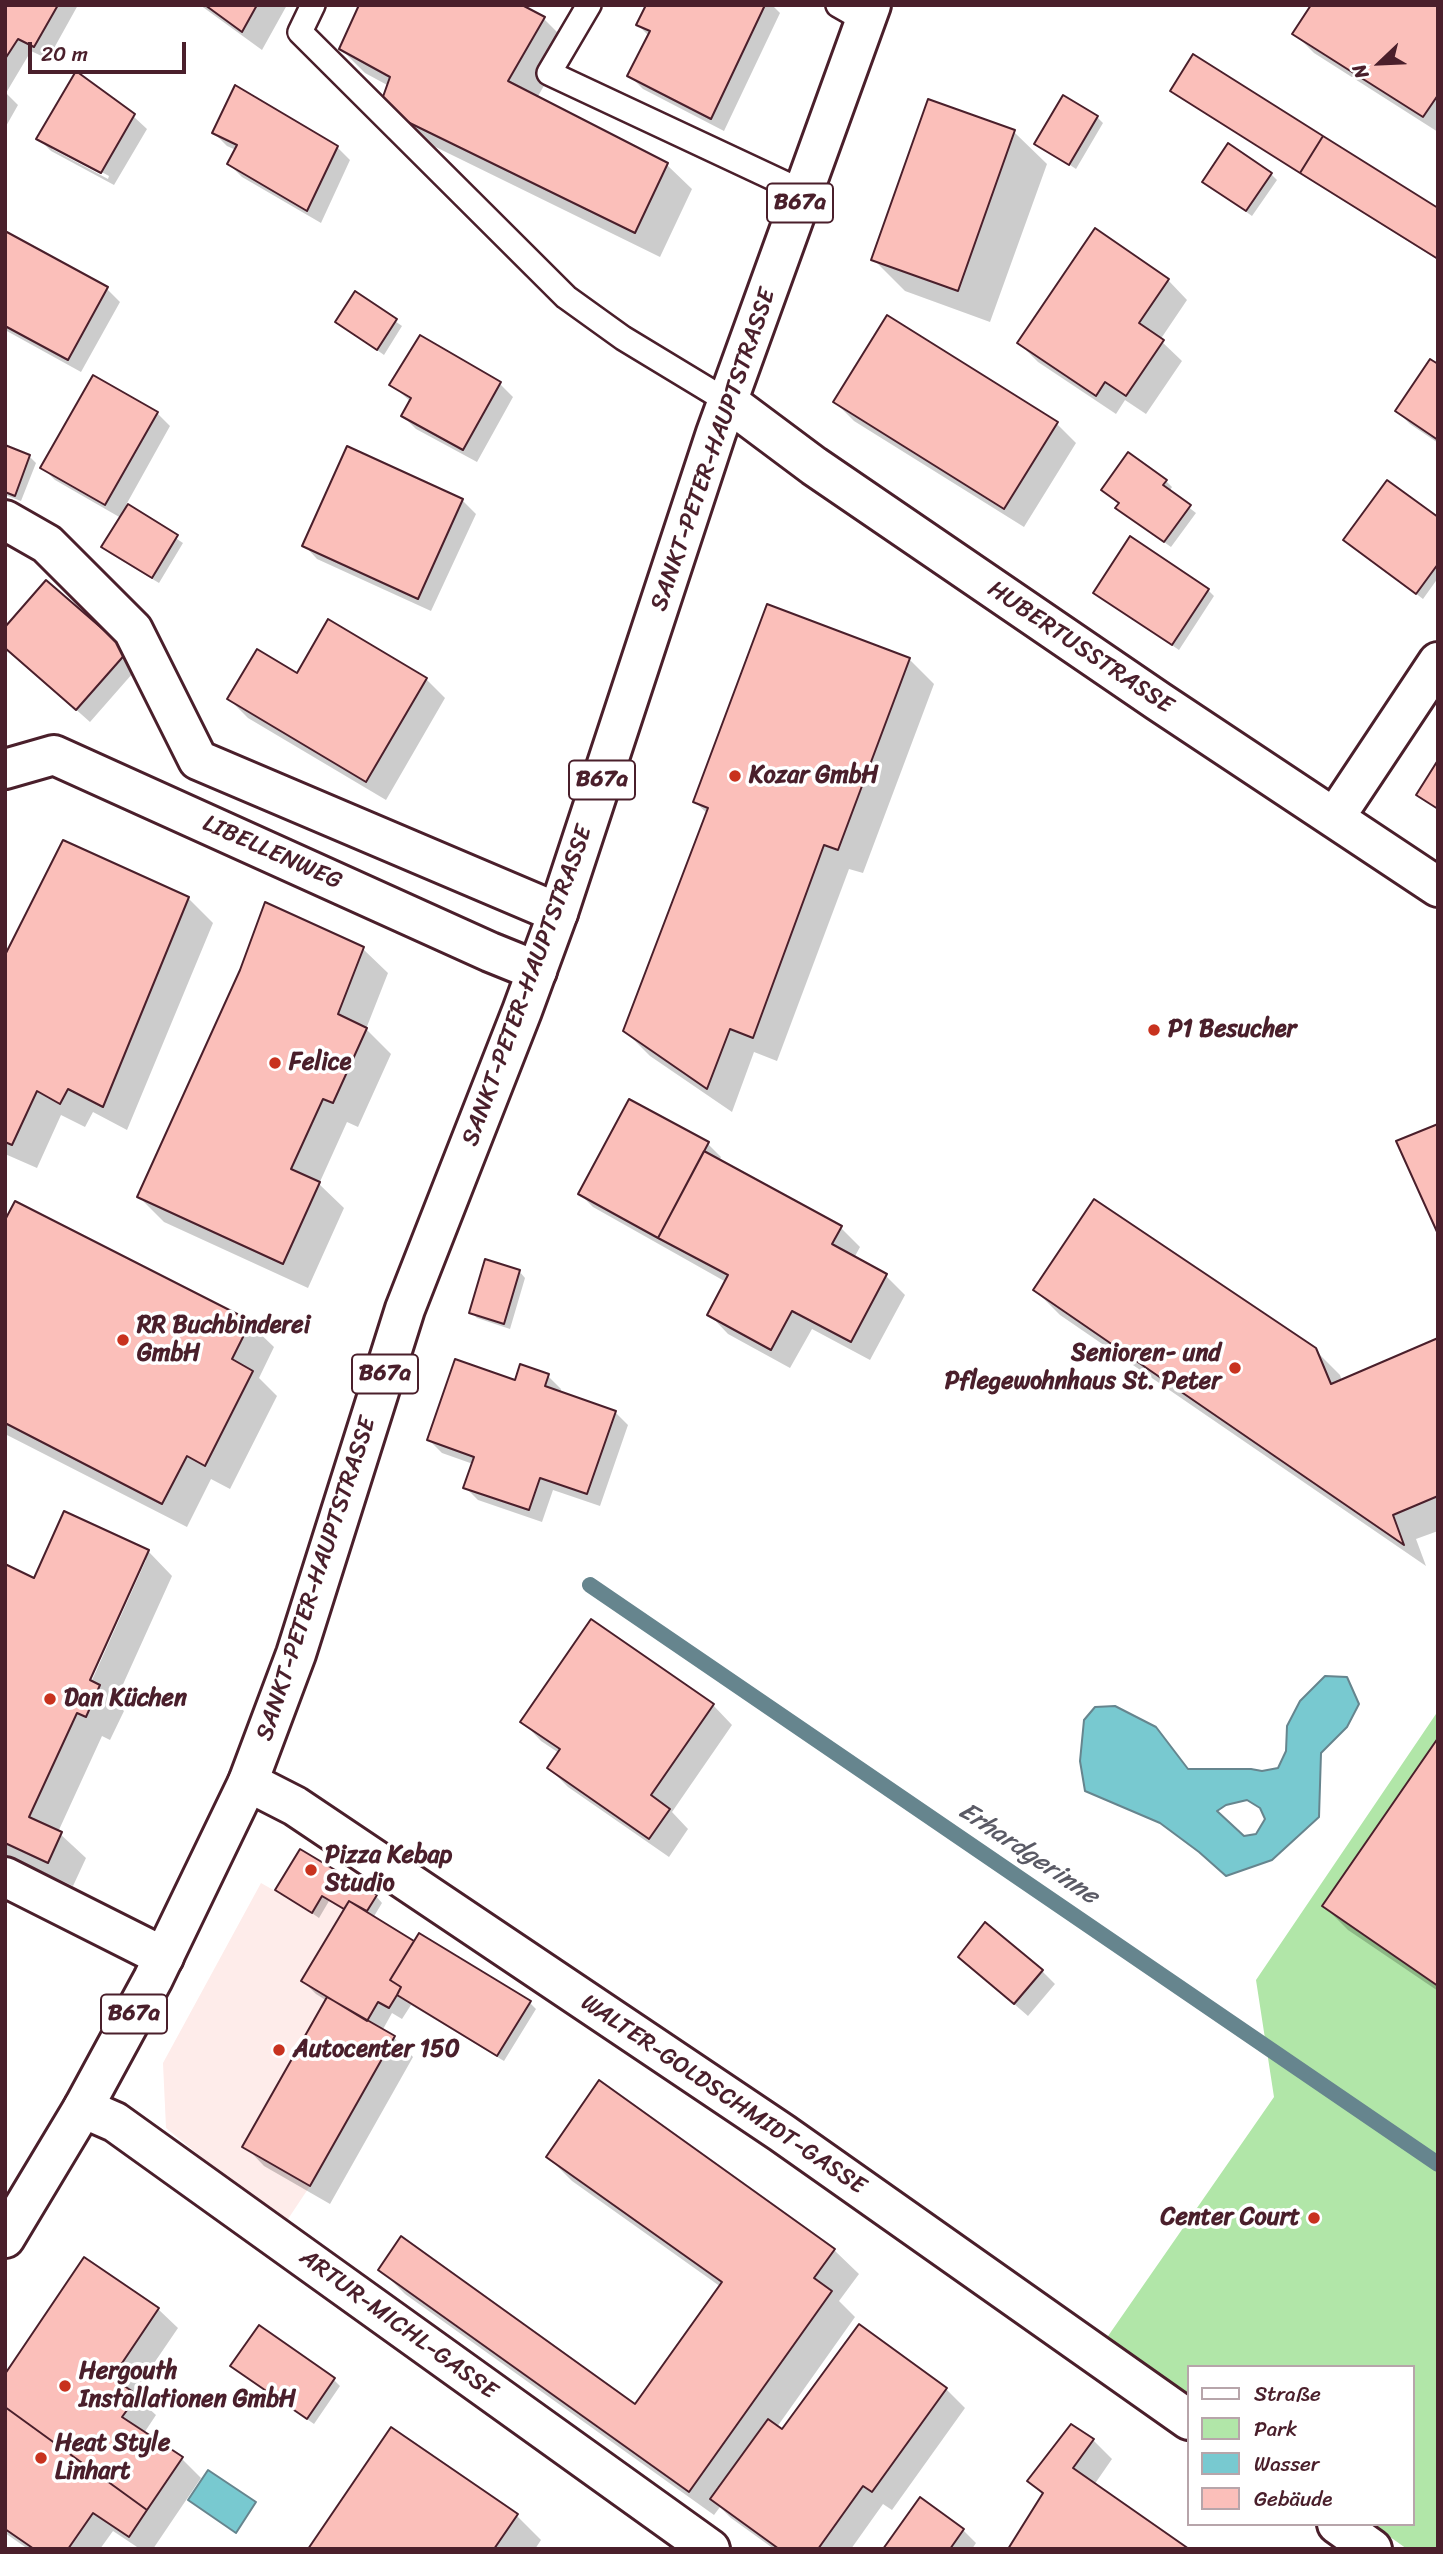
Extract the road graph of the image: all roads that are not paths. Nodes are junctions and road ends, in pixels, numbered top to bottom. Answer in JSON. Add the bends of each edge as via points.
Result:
{"nodes":[{"id":1,"x":313,"y":5,"type":"edge"},
{"id":2,"x":584,"y":7,"type":"edge"},
{"id":3,"x":858,"y":10,"type":"edge"},
{"id":4,"x":803,"y":192,"type":"junction"},
{"id":5,"x":727,"y":401,"type":"junction"},
{"id":6,"x":5,"y":520,"type":"edge"},
{"id":7,"x":1438,"y":662,"type":"edge"},
{"id":8,"x":5,"y":769,"type":"edge"},
{"id":9,"x":1335,"y":817,"type":"junction"},
{"id":10,"x":1438,"y":887,"type":"edge"},
{"id":11,"x":558,"y":913,"type":"junction"},
{"id":12,"x":537,"y":971,"type":"junction"},
{"id":13,"x":248,"y":1782,"type":"junction"},
{"id":14,"x":5,"y":1877,"type":"edge"},
{"id":15,"x":164,"y":1958,"type":"junction"},
{"id":16,"x":83,"y":2108,"type":"junction"},
{"id":17,"x":5,"y":2238,"type":"edge"},
{"id":18,"x":1188,"y":2419,"type":"edge"},
{"id":19,"x":1340,"y":2526,"type":"edge"},
{"id":20,"x":710,"y":2549,"type":"edge"},
{"id":21,"x":1372,"y":2549,"type":"edge"}],
"edges":[{"from":1,"to":5,"type":"lane","via":[[300,32],[566,297],[623,338]]},
{"from":2,"to":4,"type":"lane","via":[[550,73]]},
{"from":3,"to":4,"type":"street","name":"SANKT-PETER-HAUPTSTRASSE","number":"B67a"},
{"from":4,"to":5,"type":"street","name":"SANKT-PETER-HAUPTSTRASSE","number":"B67a"},
{"from":5,"to":9,"type":"street","name":"HUBERTUSSTRASSE","via":[[814,466]]},
{"from":5,"to":11,"type":"street","name":"SANKT-PETER-HAUPTSTRASSE","number":"B67a"},
{"from":6,"to":11,"type":"street","via":[[47,544],[133,630],[198,760]]},
{"from":7,"to":9,"type":"street"},
{"from":8,"to":12,"type":"street","name":"LIBELLENWEG","via":[[54,755]]},
{"from":9,"to":10,"type":"street","name":"HUBERTUSSTRASSE"},
{"from":11,"to":12,"type":"street","name":"SANKT-PETER-HAUPTSTRASSE","number":"B67a"},
{"from":12,"to":13,"type":"street","name":"SANKT-PETER-HAUPTSTRASSE","number":"B67a","via":[[405,1309],[296,1654]]},
{"from":13,"to":15,"type":"street","name":"SANKT-PETER-HAUPTSTRASSE","number":"B67a"},
{"from":13,"to":18,"type":"street","name":"WALTER-GOLDSCHMIDT-GASSE","via":[[295,1806],[782,2133]]},
{"from":14,"to":15,"type":"street"},
{"from":15,"to":16,"type":"street","name":"SANKT-PETER-HAUPTSTRASSE","number":"B67a"},
{"from":16,"to":17,"type":"street","name":"SANKT-PETER-HAUPTSTRASSE","number":"B67a"},
{"from":16,"to":20,"type":"street","name":"ARTUR-MICHL-GASSE","via":[[123,2127]]},
{"from":19,"to":21,"type":"street"}]}
